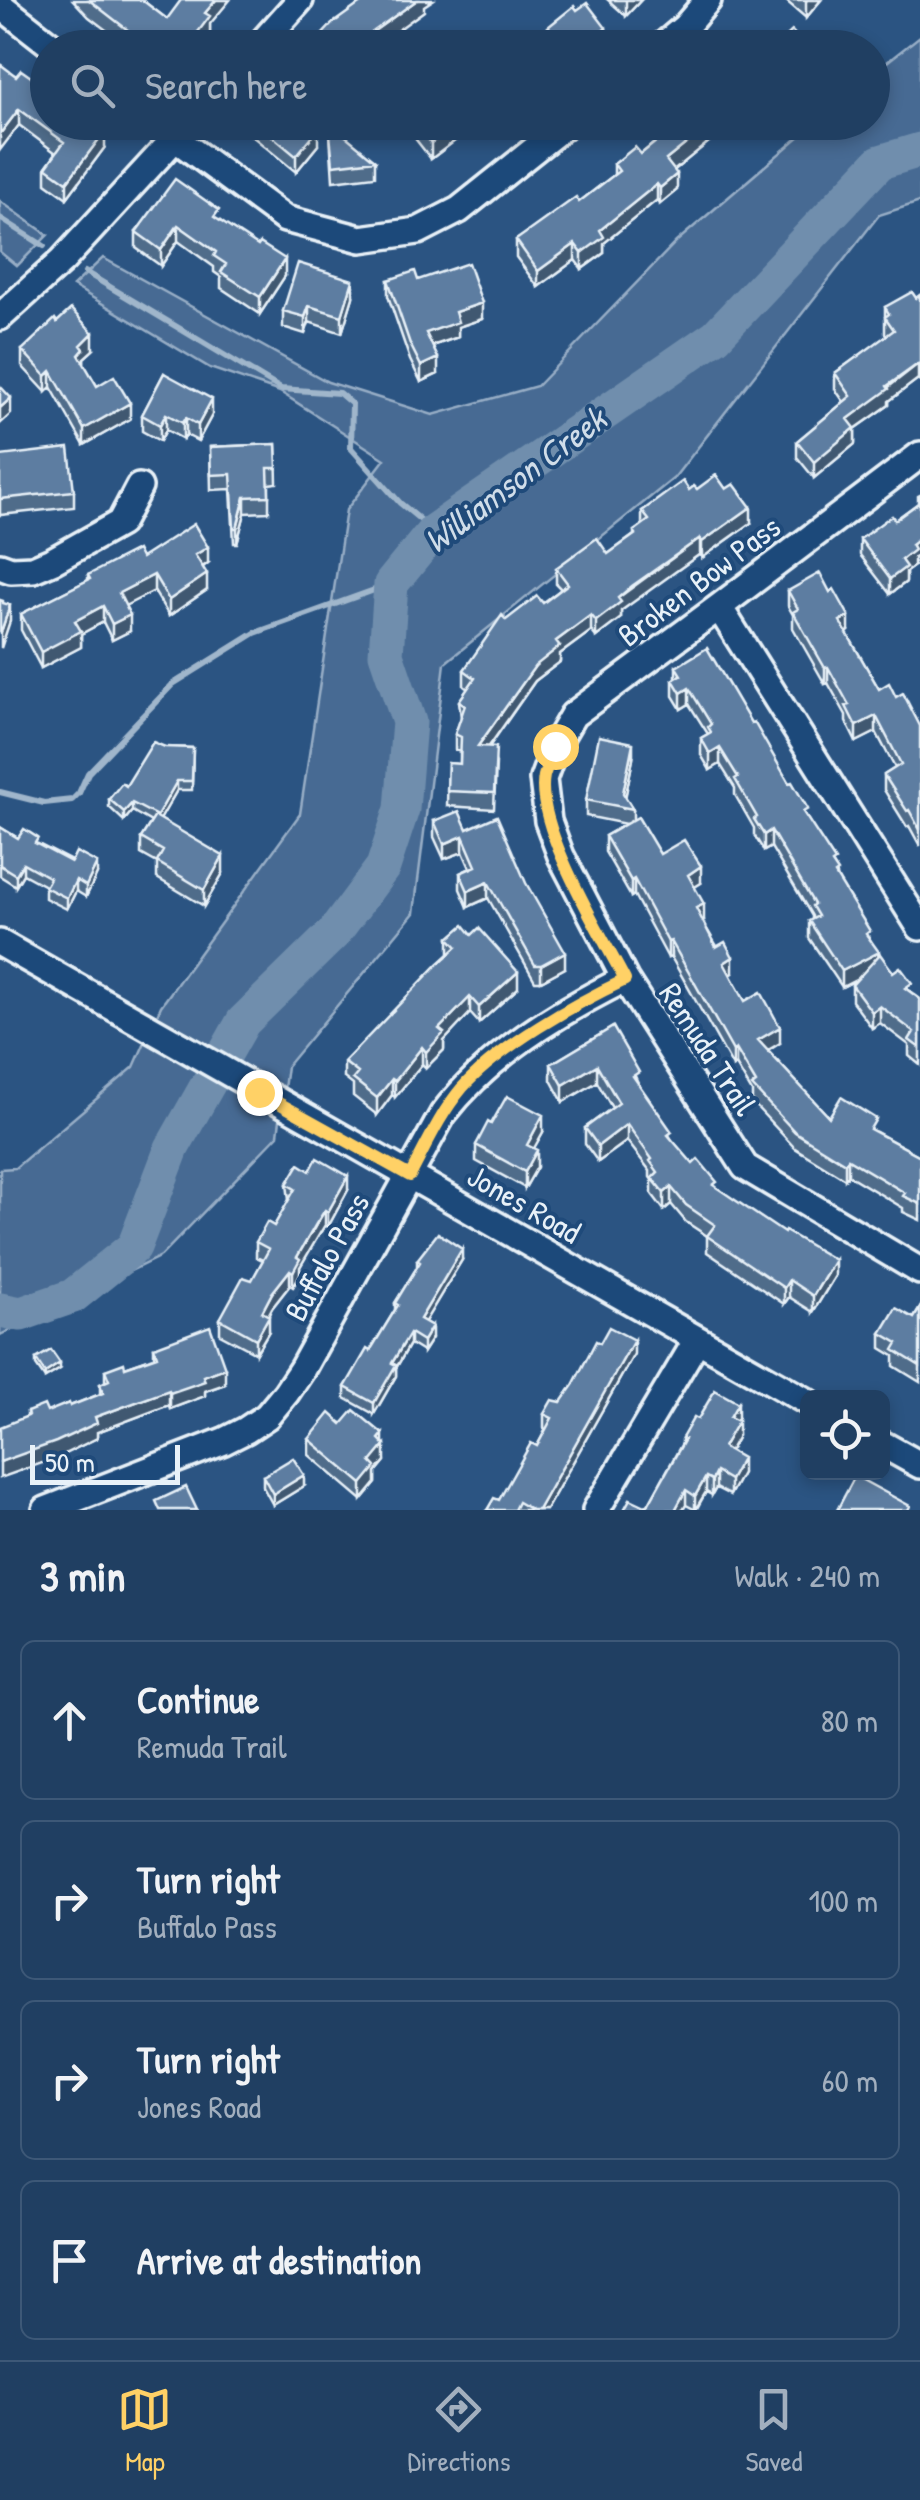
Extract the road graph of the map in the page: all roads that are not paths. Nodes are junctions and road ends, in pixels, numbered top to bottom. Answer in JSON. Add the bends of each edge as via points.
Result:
{"nodes":[{"id":1,"x":300,"y":0,"type":"edge"},
{"id":2,"x":708,"y":0,"type":"edge"},
{"id":3,"x":0,"y":6,"type":"edge"},
{"id":4,"x":31,"y":30,"type":"edge"},
{"id":5,"x":274,"y":30,"type":"edge"},
{"id":6,"x":681,"y":30,"type":"edge"},
{"id":7,"x":175,"y":140,"type":"edge"},
{"id":8,"x":193,"y":140,"type":"edge"},
{"id":9,"x":546,"y":140,"type":"edge"},
{"id":10,"x":0,"y":317,"type":"edge"},
{"id":11,"x":920,"y":455,"type":"edge"},
{"id":12,"x":139,"y":486,"type":"dead end"},
{"id":13,"x":0,"y":566,"type":"edge"},
{"id":14,"x":720,"y":608,"type":"junction"},
{"id":15,"x":543,"y":779,"type":"joint"},
{"id":16,"x":920,"y":927,"type":"edge"},
{"id":17,"x":0,"y":943,"type":"edge"},
{"id":18,"x":625,"y":980,"type":"junction"},
{"id":19,"x":410,"y":1176,"type":"junction"},
{"id":20,"x":920,"y":1271,"type":"edge"},
{"id":21,"x":697,"y":1340,"type":"junction"},
{"id":22,"x":800,"y":1398,"type":"edge"},
{"id":23,"x":890,"y":1449,"type":"edge"},
{"id":24,"x":920,"y":1466,"type":"edge"},
{"id":25,"x":100,"y":1500,"type":"edge"},
{"id":26,"x":46,"y":1510,"type":"edge"},
{"id":27,"x":596,"y":1510,"type":"edge"}],
"edges":[{"from":1,"to":5,"type":"street"},
{"from":2,"to":6,"type":"street"},
{"from":3,"to":4,"type":"street"},
{"from":7,"to":10,"type":"street"},
{"from":8,"to":9,"type":"street","via":[[285,220],[362,240],[418,231],[458,210]]},
{"from":11,"to":14,"type":"street","name":"Broken Bow Pass"},
{"from":12,"to":13,"type":"street","via":[[120,523],[33,569]]},
{"from":14,"to":15,"type":"street","name":"Broken Bow Pass","via":[[573,715]]},
{"from":14,"to":16,"type":"street"},
{"from":15,"to":18,"type":"street","name":"Remuda Trail","via":[[561,856]]},
{"from":17,"to":19,"type":"street","name":"Jones Road"},
{"from":18,"to":19,"type":"street","name":"Buffalo Pass","via":[[498,1056],[443,1114]]},
{"from":18,"to":20,"type":"street","name":"Remuda Trail","via":[[745,1167]]},
{"from":19,"to":21,"type":"street","name":"Jones Road"},
{"from":19,"to":25,"type":"street","name":"Buffalo Pass","via":[[302,1369],[267,1416]]},
{"from":21,"to":22,"type":"street","name":"Jones Road"},
{"from":21,"to":27,"type":"street"},
{"from":23,"to":24,"type":"street"},
{"from":25,"to":26,"type":"street","name":"Buffalo Pass"}]}
